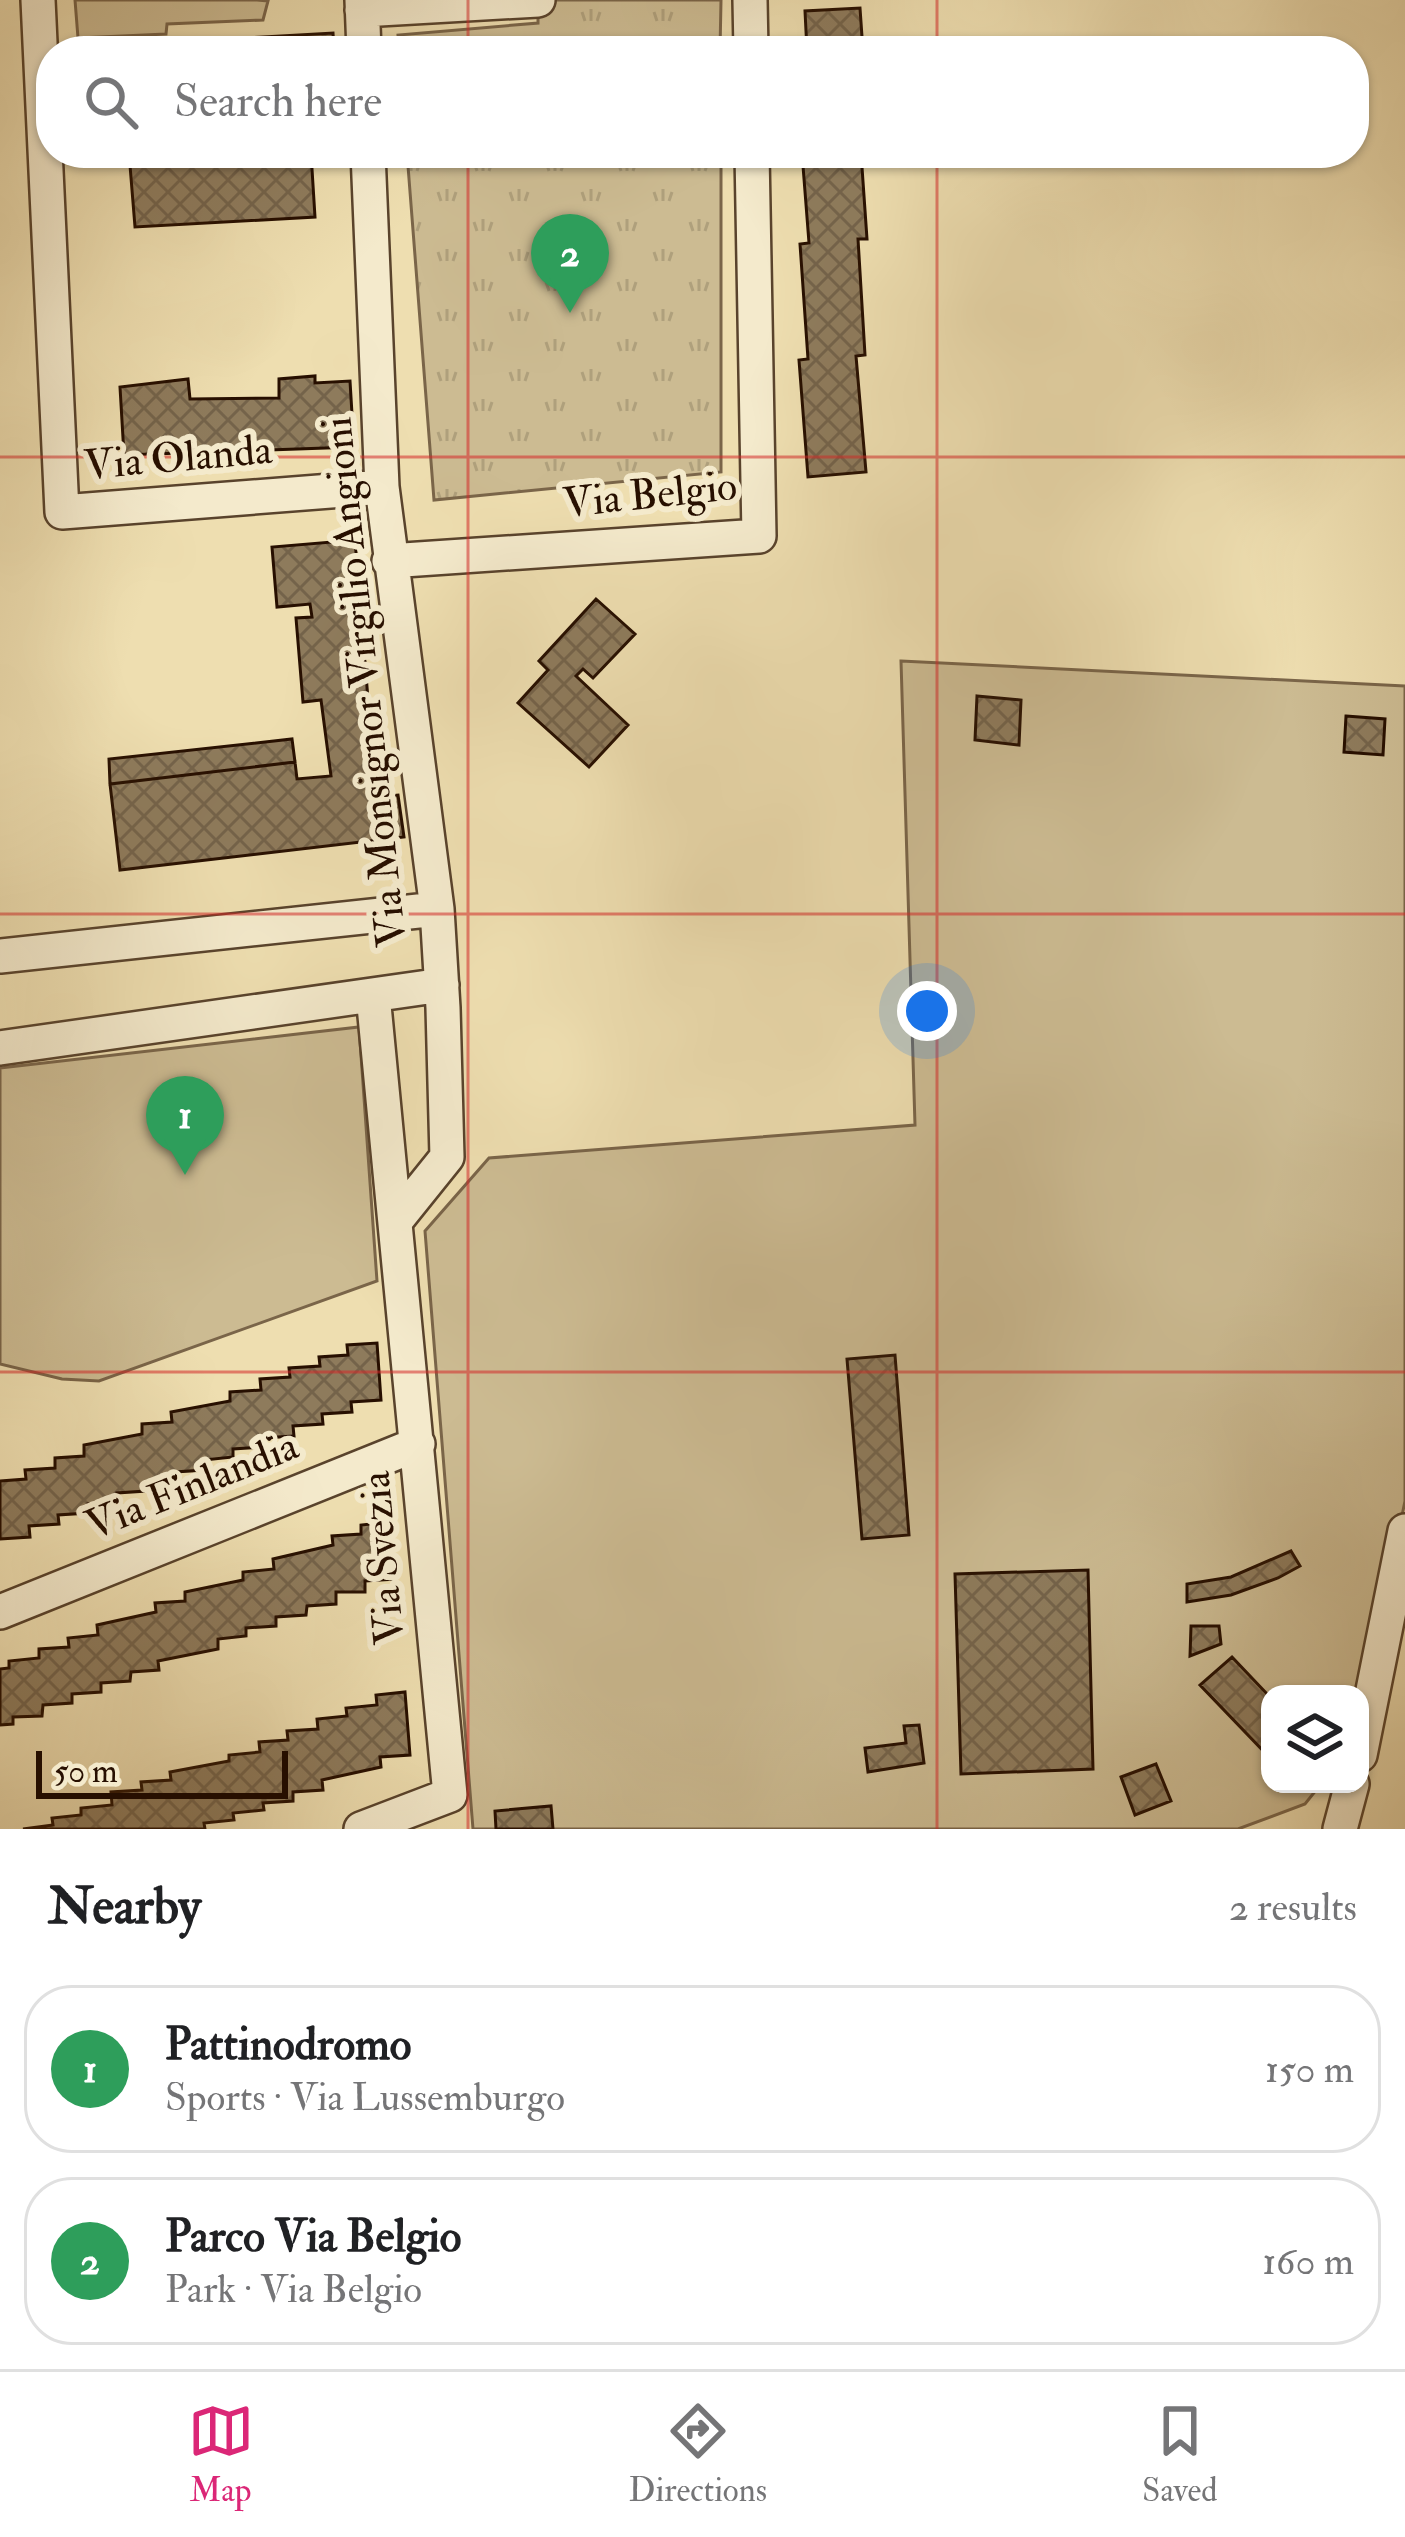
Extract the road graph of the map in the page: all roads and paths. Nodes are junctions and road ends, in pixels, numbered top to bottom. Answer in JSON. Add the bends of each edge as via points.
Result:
{"nodes":[{"id":1,"x":38,"y":0,"type":"edge"},
{"id":2,"x":538,"y":0,"type":"edge"},
{"id":3,"x":750,"y":0,"type":"edge"},
{"id":4,"x":362,"y":5,"type":"edge"},
{"id":5,"x":40,"y":36,"type":"edge"},
{"id":6,"x":363,"y":36,"type":"edge"},
{"id":7,"x":751,"y":36,"type":"edge"},
{"id":8,"x":46,"y":168,"type":"edge"},
{"id":9,"x":369,"y":168,"type":"edge"},
{"id":10,"x":752,"y":168,"type":"edge"},
{"id":11,"x":382,"y":487,"type":"junction"},
{"id":12,"x":389,"y":561,"type":"junction"},
{"id":13,"x":437,"y":909,"type":"junction"},
{"id":14,"x":0,"y":956,"type":"edge"},
{"id":15,"x":442,"y":985,"type":"junction"},
{"id":16,"x":373,"y":995,"type":"junction"},
{"id":17,"x":0,"y":1048,"type":"edge"},
{"id":18,"x":398,"y":1218,"type":"junction"},
{"id":19,"x":418,"y":1444,"type":"junction"},
{"id":20,"x":1405,"y":1531,"type":"edge"},
{"id":21,"x":0,"y":1612,"type":"edge"},
{"id":22,"x":1369,"y":1710,"type":"edge"},
{"id":23,"x":1350,"y":1793,"type":"edge"},
{"id":24,"x":361,"y":1829,"type":"edge"},
{"id":25,"x":1340,"y":1829,"type":"edge"}],
"edges":[{"from":1,"to":5,"type":"street","name":"Via Olanda"},
{"from":2,"to":4,"type":"street"},
{"from":3,"to":7,"type":"street"},
{"from":4,"to":6,"type":"street"},
{"from":8,"to":11,"type":"street","name":"Via Olanda","via":[[62,512]]},
{"from":9,"to":11,"type":"street","name":"Via Monsignor Virgilio Angioni"},
{"from":10,"to":12,"type":"street","name":"Via Belgio","via":[[759,536]]},
{"from":11,"to":12,"type":"street","name":"Via Monsignor Virgilio Angioni"},
{"from":12,"to":13,"type":"street","name":"Via Monsignor Virgilio Angioni"},
{"from":13,"to":14,"type":"street"},
{"from":13,"to":15,"type":"street","name":"Via Monsignor Virgilio Angioni"},
{"from":15,"to":16,"type":"street"},
{"from":15,"to":18,"type":"street","via":[[447,1157]]},
{"from":16,"to":17,"type":"street"},
{"from":16,"to":18,"type":"street","name":"Via Svezia"},
{"from":18,"to":19,"type":"street","name":"Via Svezia"},
{"from":19,"to":21,"type":"street","name":"Via Finlandia"},
{"from":19,"to":24,"type":"street","name":"Via Svezia","via":[[450,1795]]},
{"from":20,"to":22,"type":"street"},
{"from":23,"to":25,"type":"street"}]}
